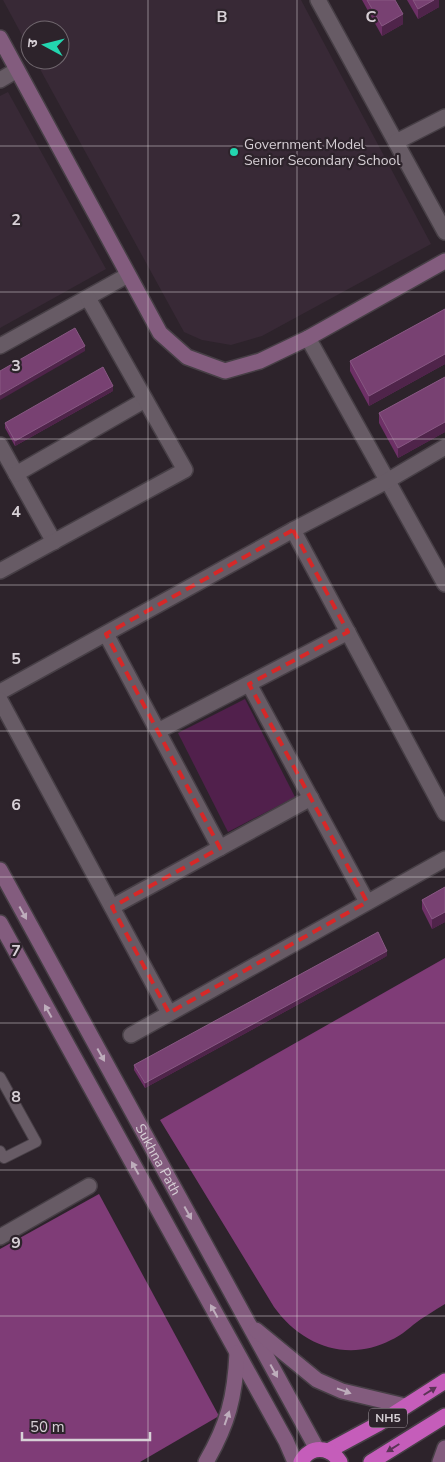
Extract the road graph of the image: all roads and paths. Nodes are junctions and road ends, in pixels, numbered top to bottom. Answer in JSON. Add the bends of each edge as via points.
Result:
{"nodes":[{"id":1,"x":318,"y":0,"type":"edge"},
{"id":2,"x":0,"y":38,"type":"edge"},
{"id":3,"x":17,"y":70,"type":"junction"},
{"id":4,"x":0,"y":80,"type":"edge"},
{"id":5,"x":445,"y":117,"type":"edge"},
{"id":6,"x":396,"y":142,"type":"junction"},
{"id":7,"x":445,"y":232,"type":"edge"},
{"id":8,"x":445,"y":261,"type":"edge"},
{"id":9,"x":128,"y":276,"type":"junction"},
{"id":10,"x":88,"y":298,"type":"junction"},
{"id":11,"x":308,"y":338,"type":"junction"},
{"id":12,"x":0,"y":346,"type":"edge"},
{"id":13,"x":145,"y":400,"type":"junction"},
{"id":14,"x":0,"y":445,"type":"edge"},
{"id":15,"x":445,"y":447,"type":"edge"},
{"id":16,"x":16,"y":474,"type":"junction"},
{"id":17,"x":387,"y":480,"type":"junction"},
{"id":18,"x":293,"y":530,"type":"junction"},
{"id":19,"x":54,"y":542,"type":"junction"},
{"id":20,"x":0,"y":571,"type":"edge"},
{"id":21,"x":445,"y":584,"type":"edge"},
{"id":22,"x":348,"y":632,"type":"junction"},
{"id":23,"x":106,"y":634,"type":"junction"},
{"id":24,"x":249,"y":684,"type":"junction"},
{"id":25,"x":0,"y":692,"type":"edge"},
{"id":26,"x":0,"y":700,"type":"edge"},
{"id":27,"x":158,"y":731,"type":"junction"},
{"id":28,"x":311,"y":798,"type":"junction"},
{"id":29,"x":445,"y":813,"type":"edge"},
{"id":30,"x":220,"y":848,"type":"junction"},
{"id":31,"x":445,"y":859,"type":"edge"},
{"id":32,"x":0,"y":870,"type":"edge"},
{"id":33,"x":367,"y":902,"type":"junction"},
{"id":34,"x":112,"y":907,"type":"junction"},
{"id":35,"x":0,"y":923,"type":"edge"},
{"id":36,"x":169,"y":1013,"type":"junction"},
{"id":37,"x":131,"y":1035,"type":"dead end"},
{"id":38,"x":0,"y":1077,"type":"edge"},
{"id":39,"x":0,"y":1151,"type":"edge"},
{"id":40,"x":89,"y":1186,"type":"dead end"},
{"id":41,"x":0,"y":1237,"type":"edge"},
{"id":42,"x":248,"y":1323,"type":"junction"},
{"id":43,"x":237,"y":1353,"type":"junction"},
{"id":44,"x":445,"y":1381,"type":"edge"},
{"id":45,"x":406,"y":1406,"type":"junction"},
{"id":46,"x":445,"y":1416,"type":"edge"},
{"id":47,"x":445,"y":1448,"type":"edge"},
{"id":48,"x":323,"y":1450,"type":"junction"},
{"id":49,"x":206,"y":1462,"type":"edge"},
{"id":50,"x":295,"y":1462,"type":"edge"},
{"id":51,"x":301,"y":1462,"type":"edge"},
{"id":52,"x":340,"y":1462,"type":"edge"},
{"id":53,"x":371,"y":1462,"type":"edge"},
{"id":54,"x":440,"y":1462,"type":"edge"}],
"edges":[{"from":1,"to":6,"type":"street"},
{"from":2,"to":3,"type":"main road"},
{"from":3,"to":4,"type":"street"},
{"from":3,"to":9,"type":"main road"},
{"from":5,"to":6,"type":"street"},
{"from":6,"to":7,"type":"street"},
{"from":8,"to":11,"type":"main road"},
{"from":9,"to":10,"type":"street"},
{"from":9,"to":11,"type":"main road","via":[[160,333],[187,357],[224,371],[260,361]]},
{"from":10,"to":12,"type":"street"},
{"from":10,"to":13,"type":"street"},
{"from":11,"to":17,"type":"street"},
{"from":13,"to":16,"type":"street"},
{"from":13,"to":19,"type":"street","via":[[185,470]]},
{"from":14,"to":16,"type":"street"},
{"from":15,"to":17,"type":"street"},
{"from":16,"to":19,"type":"street"},
{"from":17,"to":18,"type":"street"},
{"from":17,"to":21,"type":"street"},
{"from":18,"to":22,"type":"street"},
{"from":18,"to":23,"type":"street"},
{"from":19,"to":20,"type":"street"},
{"from":22,"to":24,"type":"street"},
{"from":22,"to":29,"type":"street"},
{"from":23,"to":25,"type":"street"},
{"from":23,"to":27,"type":"street"},
{"from":24,"to":27,"type":"street"},
{"from":24,"to":28,"type":"street"},
{"from":26,"to":34,"type":"street"},
{"from":27,"to":30,"type":"street"},
{"from":28,"to":30,"type":"street"},
{"from":28,"to":33,"type":"street"},
{"from":30,"to":34,"type":"street"},
{"from":31,"to":33,"type":"street"},
{"from":32,"to":42,"type":"main road","name":"Sukhna Path","one_way":true},
{"from":33,"to":36,"type":"street"},
{"from":34,"to":36,"type":"street"},
{"from":43,"to":35,"type":"main road","name":"Sukhna Path","one_way":true},
{"from":36,"to":37,"type":"street"},
{"from":38,"to":39,"type":"lane","via":[[36,1142],[4,1158]]},
{"from":40,"to":41,"type":"street"},
{"from":42,"to":45,"type":"main road","one_way":true,"via":[[317,1380],[342,1391]]},
{"from":42,"to":48,"type":"main road","name":"Sukhna Path","one_way":true},
{"from":49,"to":43,"type":"main road","one_way":true,"via":[[229,1416]]},
{"from":43,"to":50,"type":"main road","name":"Sukhna Path"},
{"from":45,"to":44,"type":"highway","number":"NH5","one_way":true},
{"from":45,"to":48,"type":"highway","number":"NH5","via":[[378,1424]]},
{"from":46,"to":53,"type":"highway","number":"NH5","one_way":true},
{"from":47,"to":54,"type":"main road"},
{"from":48,"to":51,"type":"highway","number":"NH5","via":[[308,1453]]},
{"from":48,"to":52,"type":"highway","via":[[336,1456]]}]}
